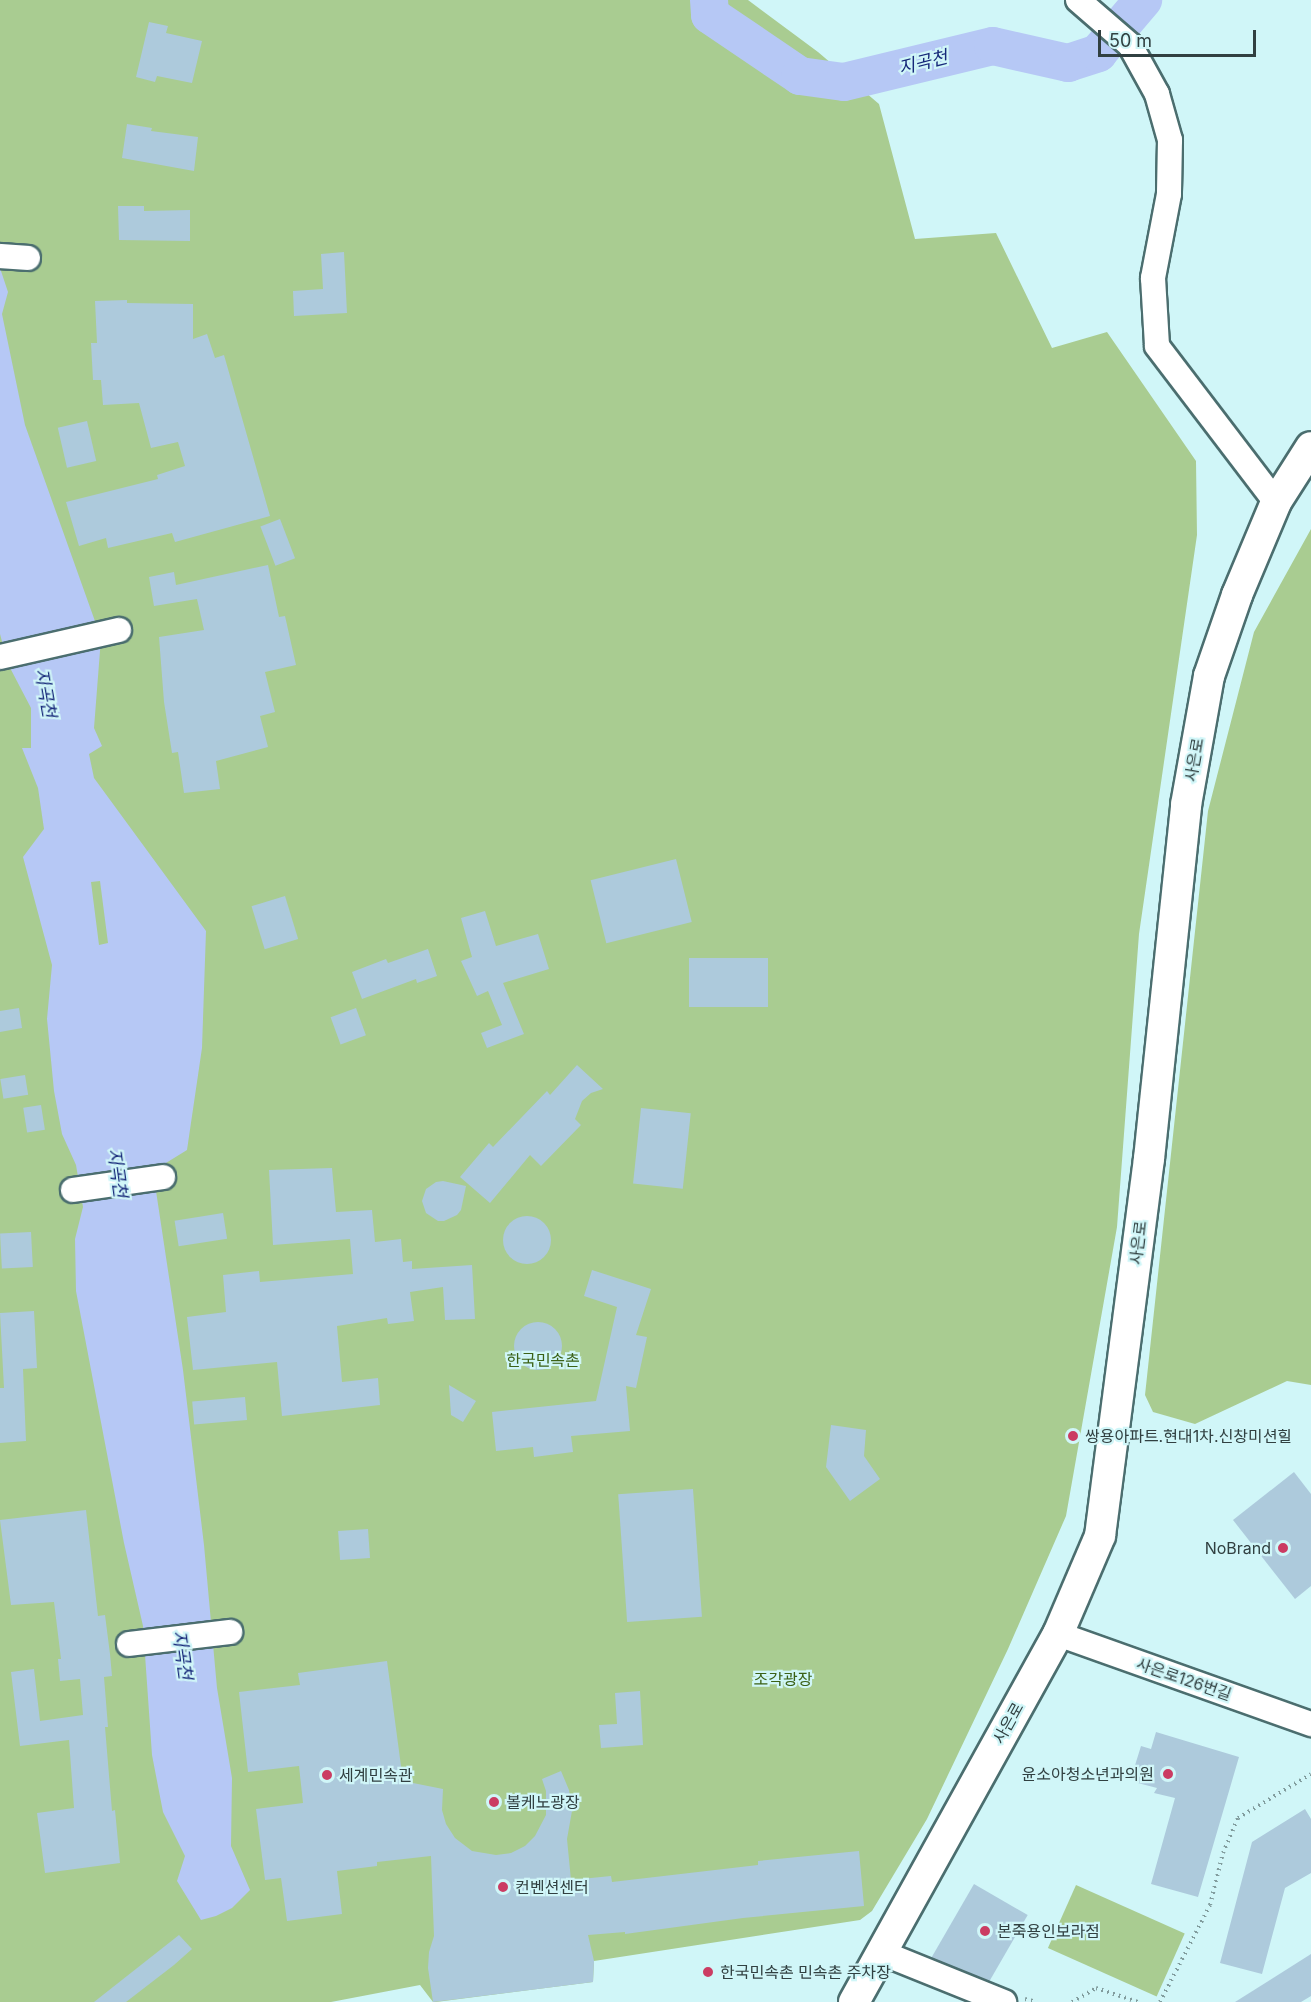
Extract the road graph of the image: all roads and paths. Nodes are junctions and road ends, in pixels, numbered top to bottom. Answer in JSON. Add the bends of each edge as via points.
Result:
{"nodes":[{"id":1,"x":1078,"y":0,"type":"edge"},
{"id":2,"x":0,"y":256,"type":"edge"},
{"id":3,"x":28,"y":258,"type":"dead end"},
{"id":4,"x":1311,"y":447,"type":"edge"},
{"id":5,"x":1276,"y":502,"type":"junction"},
{"id":6,"x":119,"y":630,"type":"dead end"},
{"id":7,"x":0,"y":657,"type":"edge"},
{"id":8,"x":163,"y":1177,"type":"dead end"},
{"id":9,"x":73,"y":1190,"type":"dead end"},
{"id":10,"x":230,"y":1632,"type":"dead end"},
{"id":11,"x":1058,"y":1634,"type":"junction"},
{"id":12,"x":129,"y":1644,"type":"dead end"},
{"id":13,"x":1311,"y":1724,"type":"edge"},
{"id":14,"x":1311,"y":1774,"type":"edge"},
{"id":15,"x":880,"y":1952,"type":"junction"},
{"id":16,"x":1122,"y":1997,"type":"junction"},
{"id":17,"x":854,"y":2002,"type":"edge"},
{"id":18,"x":1004,"y":2002,"type":"edge"},
{"id":19,"x":1072,"y":2002,"type":"edge"},
{"id":20,"x":1119,"y":2002,"type":"edge"},
{"id":21,"x":1138,"y":2002,"type":"edge"},
{"id":22,"x":1160,"y":2002,"type":"edge"}],
"edges":[{"from":1,"to":5,"type":"street","via":[[1130,45],[1157,94],[1170,140],[1169,194],[1154,278],[1156,346]]},
{"from":2,"to":3,"type":"street"},
{"from":4,"to":5,"type":"main road","name":"사은로"},
{"from":5,"to":11,"type":"main road","name":"사은로","via":[[1209,676],[1186,805],[1149,1159],[1100,1536]]},
{"from":6,"to":7,"type":"street"},
{"from":8,"to":9,"type":"street"},
{"from":10,"to":12,"type":"street"},
{"from":11,"to":13,"type":"street","name":"사은로126번길"},
{"from":11,"to":15,"type":"main road","name":"사은로"},
{"from":14,"to":22,"type":"path","via":[[1238,1818],[1223,1853],[1210,1905]]},
{"from":15,"to":17,"type":"main road","name":"사은로"},
{"from":15,"to":18,"type":"street"},
{"from":16,"to":19,"type":"path","via":[[1096,1988]]},
{"from":16,"to":20,"type":"path"},
{"from":16,"to":21,"type":"path"}]}
